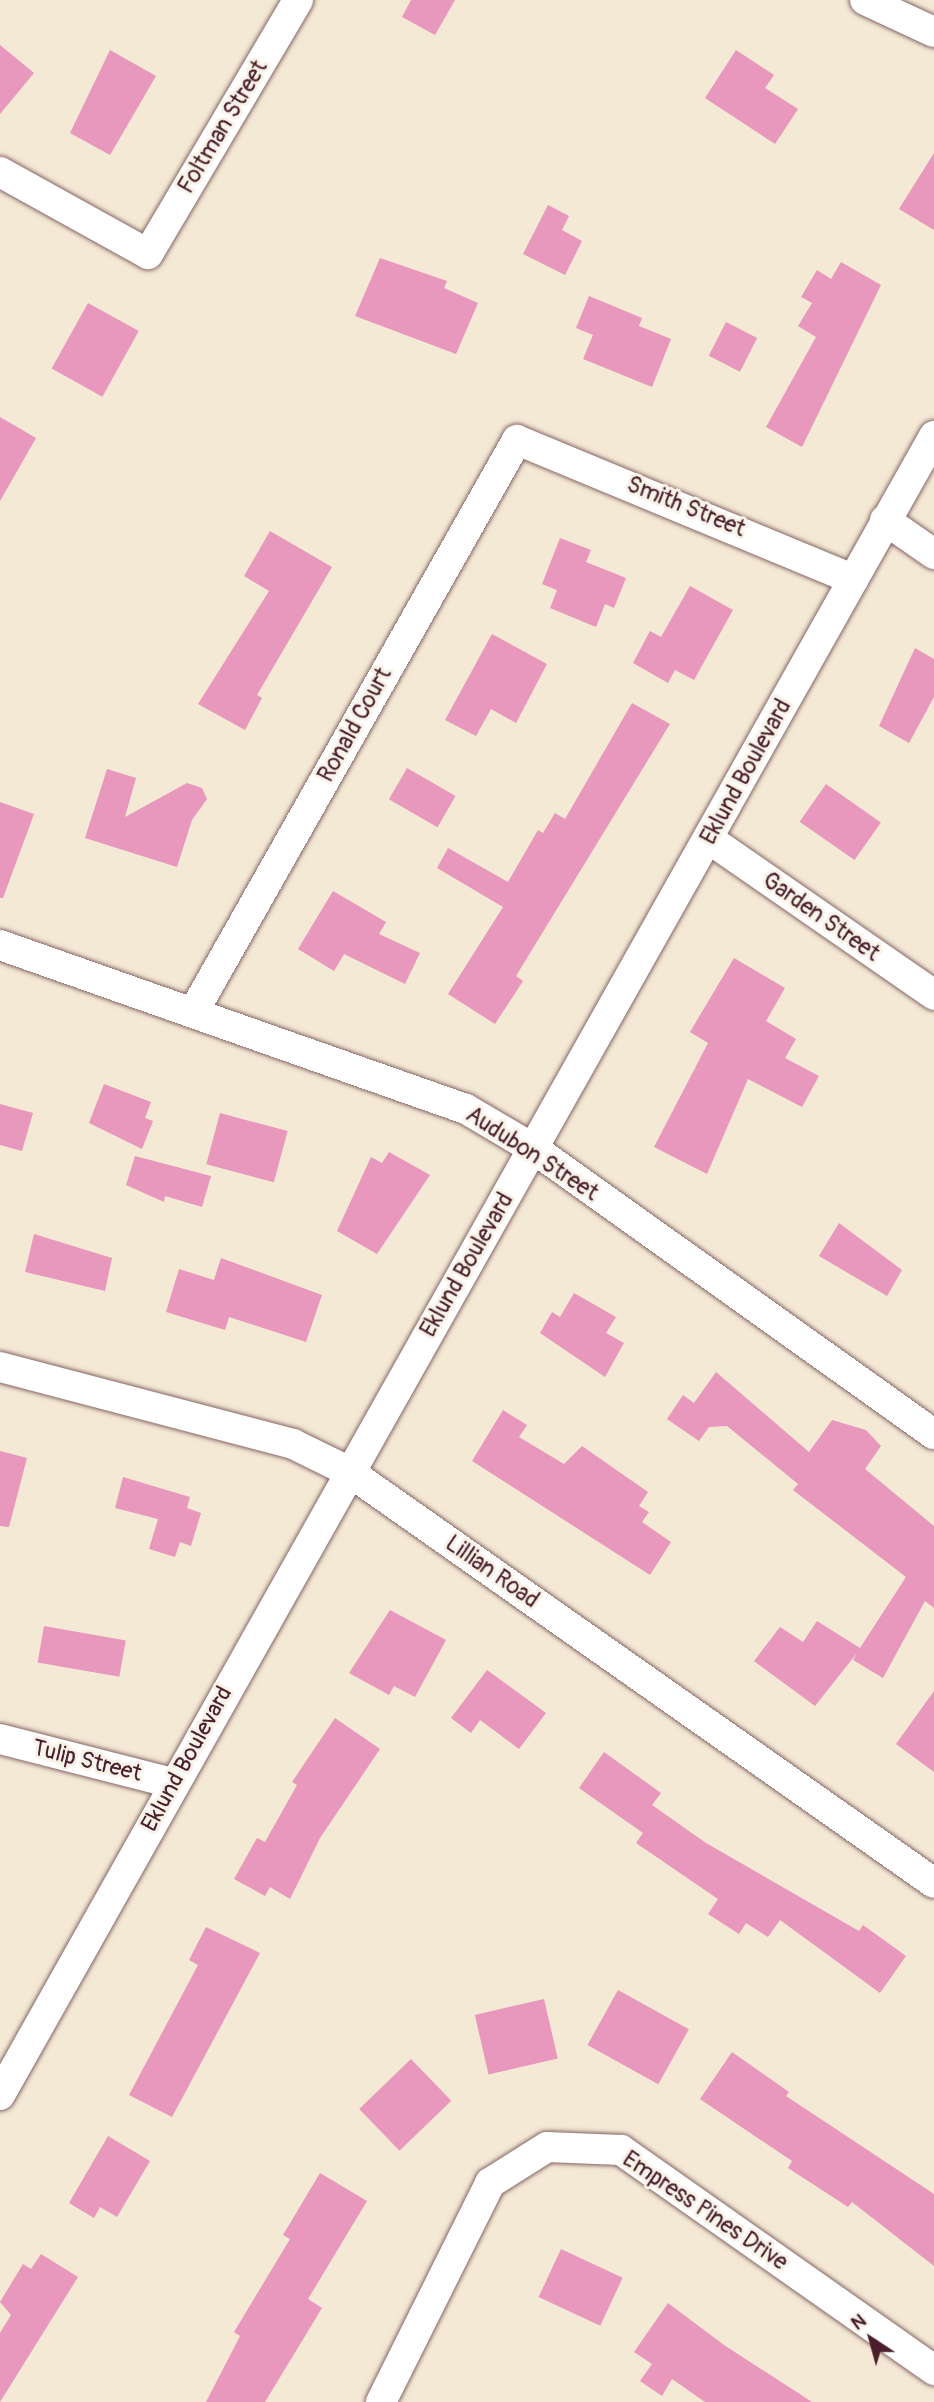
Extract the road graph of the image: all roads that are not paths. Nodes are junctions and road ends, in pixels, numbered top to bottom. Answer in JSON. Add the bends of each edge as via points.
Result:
{"nodes":[{"id":1,"x":298,"y":0,"type":"edge"},
{"id":2,"x":865,"y":0,"type":"edge"},
{"id":3,"x":911,"y":0,"type":"edge"},
{"id":4,"x":934,"y":25,"type":"edge"},
{"id":5,"x":934,"y":32,"type":"edge"},
{"id":6,"x":0,"y":172,"type":"edge"},
{"id":7,"x":934,"y":436,"type":"edge"},
{"id":8,"x":517,"y":440,"type":"joint"},
{"id":9,"x":885,"y":520,"type":"junction"},
{"id":10,"x":934,"y":554,"type":"edge"},
{"id":11,"x":853,"y":579,"type":"junction"},
{"id":12,"x":709,"y":839,"type":"junction"},
{"id":13,"x":0,"y":945,"type":"edge"},
{"id":14,"x":934,"y":995,"type":"edge"},
{"id":15,"x":194,"y":1011,"type":"junction"},
{"id":16,"x":534,"y":1149,"type":"junction"},
{"id":17,"x":0,"y":1367,"type":"edge"},
{"id":18,"x":934,"y":1434,"type":"edge"},
{"id":19,"x":348,"y":1471,"type":"junction"},
{"id":20,"x":0,"y":1739,"type":"edge"},
{"id":21,"x":173,"y":1783,"type":"junction"},
{"id":22,"x":934,"y":1883,"type":"edge"},
{"id":23,"x":0,"y":2095,"type":"edge"},
{"id":24,"x":934,"y":2370,"type":"edge"},
{"id":25,"x":381,"y":2402,"type":"edge"}],
"edges":[{"from":1,"to":6,"type":"street","name":"Foltman Street","via":[[148,254]]},
{"from":2,"to":5,"type":"street"},
{"from":3,"to":4,"type":"street"},
{"from":7,"to":9,"type":"street","name":"Eklund Boulevard"},
{"from":8,"to":11,"type":"street","name":"Smith Street"},
{"from":8,"to":15,"type":"street","name":"Ronald Court"},
{"from":9,"to":10,"type":"street"},
{"from":9,"to":11,"type":"street","name":"Eklund Boulevard"},
{"from":11,"to":12,"type":"street","name":"Eklund Boulevard"},
{"from":12,"to":14,"type":"street","name":"Garden Street"},
{"from":12,"to":16,"type":"street","name":"Eklund Boulevard"},
{"from":13,"to":15,"type":"street","name":"Audubon Street"},
{"from":15,"to":16,"type":"street","name":"Audubon Street","via":[[466,1109]]},
{"from":16,"to":18,"type":"street","name":"Audubon Street"},
{"from":16,"to":19,"type":"street","name":"Eklund Boulevard"},
{"from":17,"to":19,"type":"street","name":"Lillian Road","via":[[293,1444]]},
{"from":19,"to":21,"type":"street","name":"Eklund Boulevard"},
{"from":19,"to":22,"type":"street","name":"Lillian Road"},
{"from":20,"to":21,"type":"street","name":"Tulip Street"},
{"from":21,"to":23,"type":"street","name":"Eklund Boulevard"},
{"from":24,"to":25,"type":"street","name":"Empress Pines Drive","via":[[621,2150],[547,2147],[490,2183]]}]}
